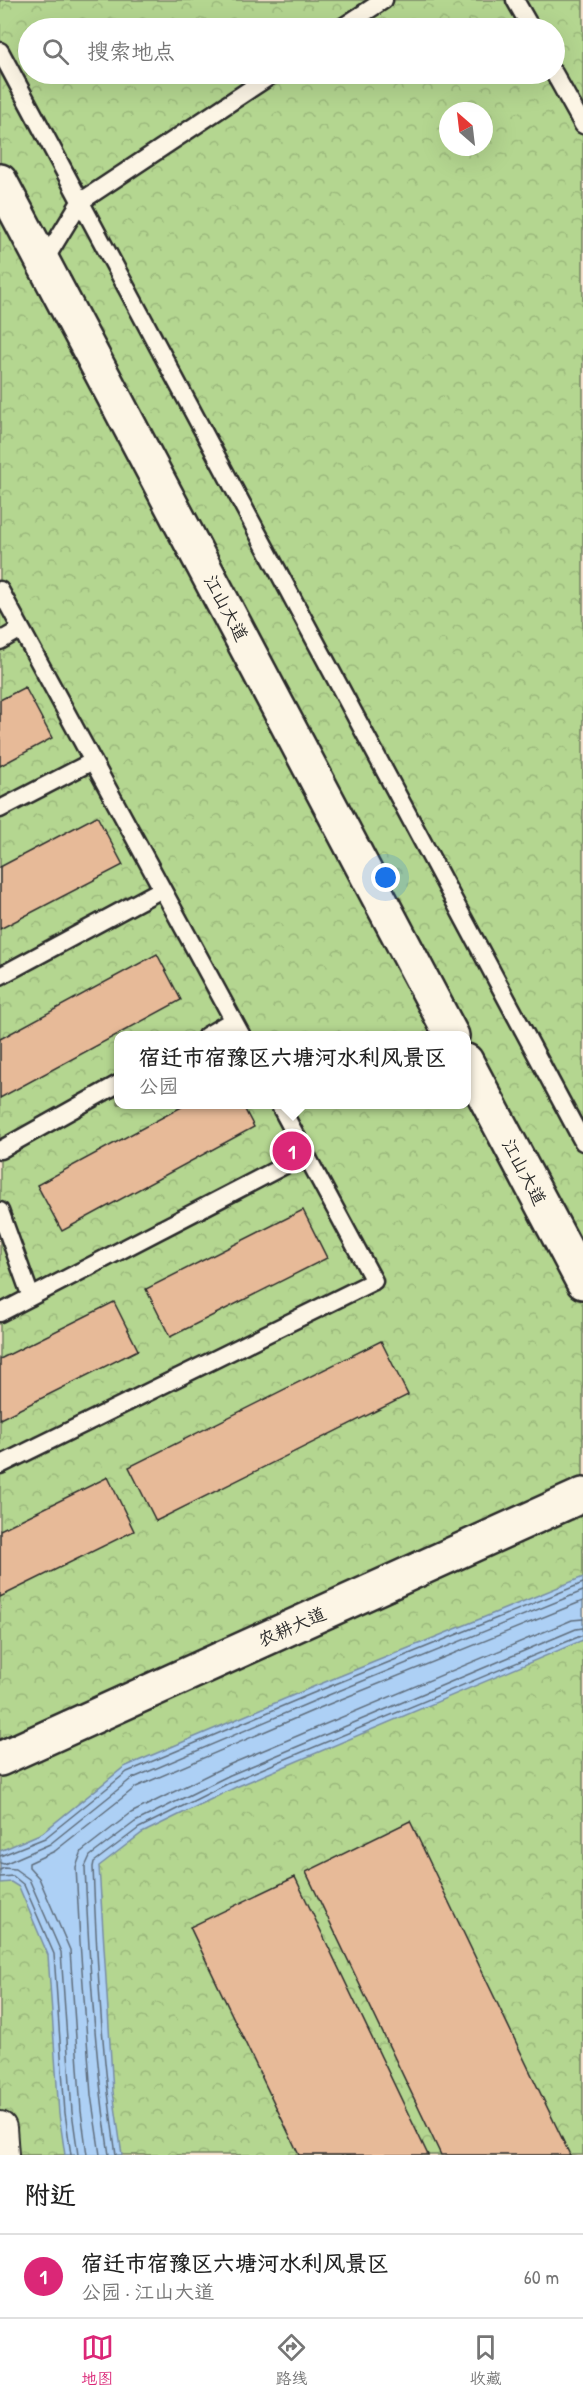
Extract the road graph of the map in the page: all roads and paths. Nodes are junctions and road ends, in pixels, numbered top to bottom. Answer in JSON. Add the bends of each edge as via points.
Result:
{"nodes":[{"id":1,"x":384,"y":0,"type":"edge"},
{"id":2,"x":515,"y":0,"type":"edge"},
{"id":3,"x":356,"y":18,"type":"edge"},
{"id":4,"x":525,"y":18,"type":"edge"},
{"id":5,"x":0,"y":51,"type":"edge"},
{"id":6,"x":258,"y":84,"type":"edge"},
{"id":7,"x":561,"y":84,"type":"edge"},
{"id":8,"x":583,"y":125,"type":"edge"},
{"id":9,"x":0,"y":181,"type":"edge"},
{"id":10,"x":80,"y":202,"type":"junction"},
{"id":11,"x":43,"y":263,"type":"junction"},
{"id":12,"x":0,"y":590,"type":"edge"},
{"id":13,"x":21,"y":629,"type":"junction"},
{"id":14,"x":0,"y":641,"type":"edge"},
{"id":15,"x":93,"y":761,"type":"junction"},
{"id":16,"x":0,"y":809,"type":"edge"},
{"id":17,"x":162,"y":889,"type":"junction"},
{"id":18,"x":0,"y":976,"type":"edge"},
{"id":19,"x":233,"y":1020,"type":"junction"},
{"id":20,"x":213,"y":1031,"type":"edge"},
{"id":21,"x":240,"y":1031,"type":"edge"},
{"id":22,"x":450,"y":1031,"type":"edge"},
{"id":23,"x":471,"y":1070,"type":"edge"},
{"id":24,"x":114,"y":1086,"type":"edge"},
{"id":25,"x":282,"y":1109,"type":"edge"},
{"id":26,"x":583,"y":1142,"type":"edge"},
{"id":27,"x":0,"y":1150,"type":"edge"},
{"id":28,"x":310,"y":1162,"type":"junction"},
{"id":29,"x":0,"y":1211,"type":"edge"},
{"id":30,"x":583,"y":1282,"type":"edge"},
{"id":31,"x":31,"y":1297,"type":"junction"},
{"id":32,"x":0,"y":1312,"type":"edge"},
{"id":33,"x":0,"y":1465,"type":"edge"},
{"id":34,"x":583,"y":1495,"type":"edge"},
{"id":35,"x":0,"y":1759,"type":"edge"},
{"id":36,"x":0,"y":2128,"type":"edge"},
{"id":37,"x":3,"y":2155,"type":"edge"}],
"edges":[{"from":1,"to":3,"type":"lane"},
{"from":2,"to":4,"type":"lane"},
{"from":5,"to":10,"type":"lane"},
{"from":6,"to":10,"type":"lane"},
{"from":7,"to":8,"type":"lane"},
{"from":9,"to":11,"type":"main road","name":"江山大道"},
{"from":10,"to":11,"type":"lane"},
{"from":10,"to":26,"type":"lane"},
{"from":11,"to":22,"type":"main road","name":"江山大道"},
{"from":12,"to":13,"type":"lane"},
{"from":13,"to":14,"type":"lane"},
{"from":13,"to":15,"type":"lane"},
{"from":15,"to":16,"type":"lane"},
{"from":15,"to":17,"type":"lane"},
{"from":17,"to":18,"type":"lane"},
{"from":17,"to":19,"type":"lane"},
{"from":19,"to":20,"type":"lane"},
{"from":19,"to":21,"type":"lane"},
{"from":23,"to":30,"type":"main road","name":"江山大道"},
{"from":24,"to":27,"type":"lane"},
{"from":25,"to":28,"type":"lane"},
{"from":28,"to":31,"type":"lane","via":[[293,1161]]},
{"from":28,"to":33,"type":"lane","via":[[374,1281]]},
{"from":29,"to":31,"type":"lane"},
{"from":31,"to":32,"type":"lane"},
{"from":34,"to":35,"type":"main road","name":"农耕大道"},
{"from":36,"to":37,"type":"street"}]}
